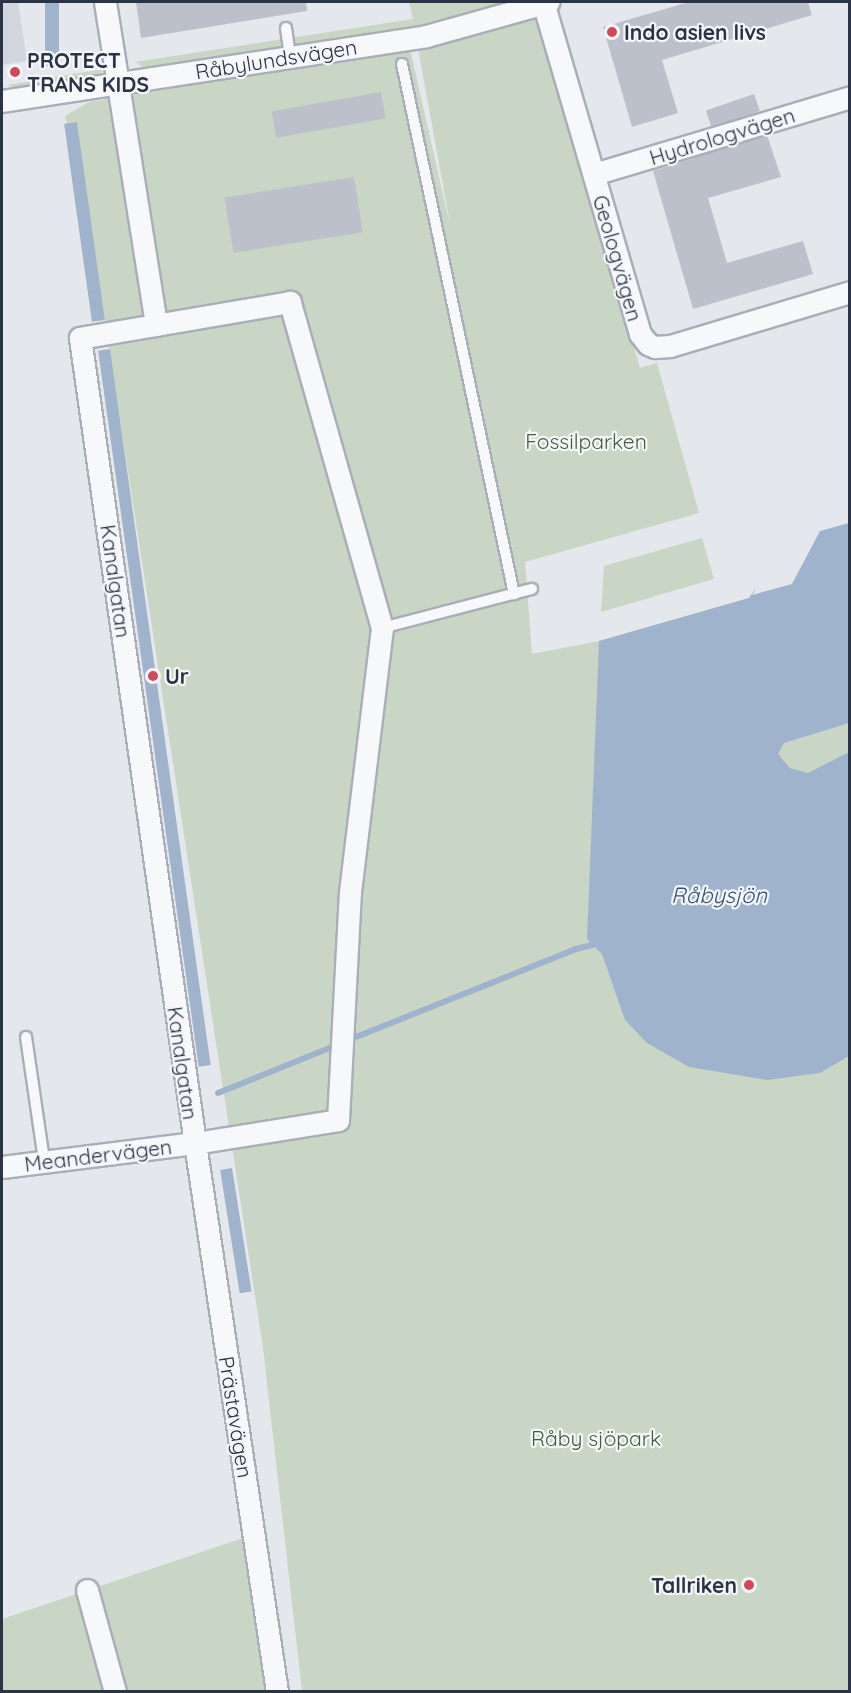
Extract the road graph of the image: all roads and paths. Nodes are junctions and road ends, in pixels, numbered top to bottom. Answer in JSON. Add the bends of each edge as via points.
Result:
{"nodes":[{"id":1,"x":105,"y":2,"type":"edge"},
{"id":2,"x":545,"y":2,"type":"edge"},
{"id":3,"x":286,"y":28,"type":"dead end"},
{"id":4,"x":290,"y":57,"type":"junction"},
{"id":5,"x":402,"y":64,"type":"dead end"},
{"id":6,"x":118,"y":84,"type":"junction"},
{"id":7,"x":849,"y":98,"type":"edge"},
{"id":8,"x":2,"y":101,"type":"edge"},
{"id":9,"x":594,"y":174,"type":"junction"},
{"id":10,"x":849,"y":292,"type":"edge"},
{"id":11,"x":146,"y":327,"type":"junction"},
{"id":12,"x":532,"y":589,"type":"dead end"},
{"id":13,"x":514,"y":594,"type":"junction"},
{"id":14,"x":382,"y":628,"type":"junction"},
{"id":15,"x":26,"y":1037,"type":"dead end"},
{"id":16,"x":195,"y":1143,"type":"junction"},
{"id":17,"x":44,"y":1160,"type":"junction"},
{"id":18,"x":2,"y":1167,"type":"edge"},
{"id":19,"x":87,"y":1590,"type":"dead end"},
{"id":20,"x":115,"y":1692,"type":"edge"},
{"id":21,"x":277,"y":1692,"type":"edge"}],
"edges":[{"from":1,"to":6,"type":"street"},
{"from":2,"to":4,"type":"street","name":"Råbylundsvägen","via":[[426,36]]},
{"from":2,"to":9,"type":"street","name":"Geologvägen"},
{"from":3,"to":4,"type":"lane"},
{"from":4,"to":6,"type":"street","name":"Råbylundsvägen"},
{"from":5,"to":13,"type":"lane"},
{"from":6,"to":8,"type":"street","name":"Råbylundsvägen"},
{"from":6,"to":11,"type":"street"},
{"from":7,"to":9,"type":"street","name":"Hydrologvägen"},
{"from":9,"to":10,"type":"street","name":"Geologvägen","via":[[640,334],[648,344],[670,346]]},
{"from":11,"to":14,"type":"street","name":"Kanalgatan","via":[[290,302]]},
{"from":11,"to":16,"type":"street","name":"Kanalgatan","via":[[80,338]]},
{"from":12,"to":13,"type":"lane"},
{"from":13,"to":14,"type":"lane"},
{"from":14,"to":16,"type":"street","name":"Meandervägen","via":[[350,892],[338,1120]]},
{"from":15,"to":17,"type":"lane"},
{"from":16,"to":17,"type":"street","name":"Meandervägen"},
{"from":16,"to":21,"type":"street","name":"Prästavägen"},
{"from":17,"to":18,"type":"street","name":"Meandervägen"},
{"from":19,"to":20,"type":"street"}]}
